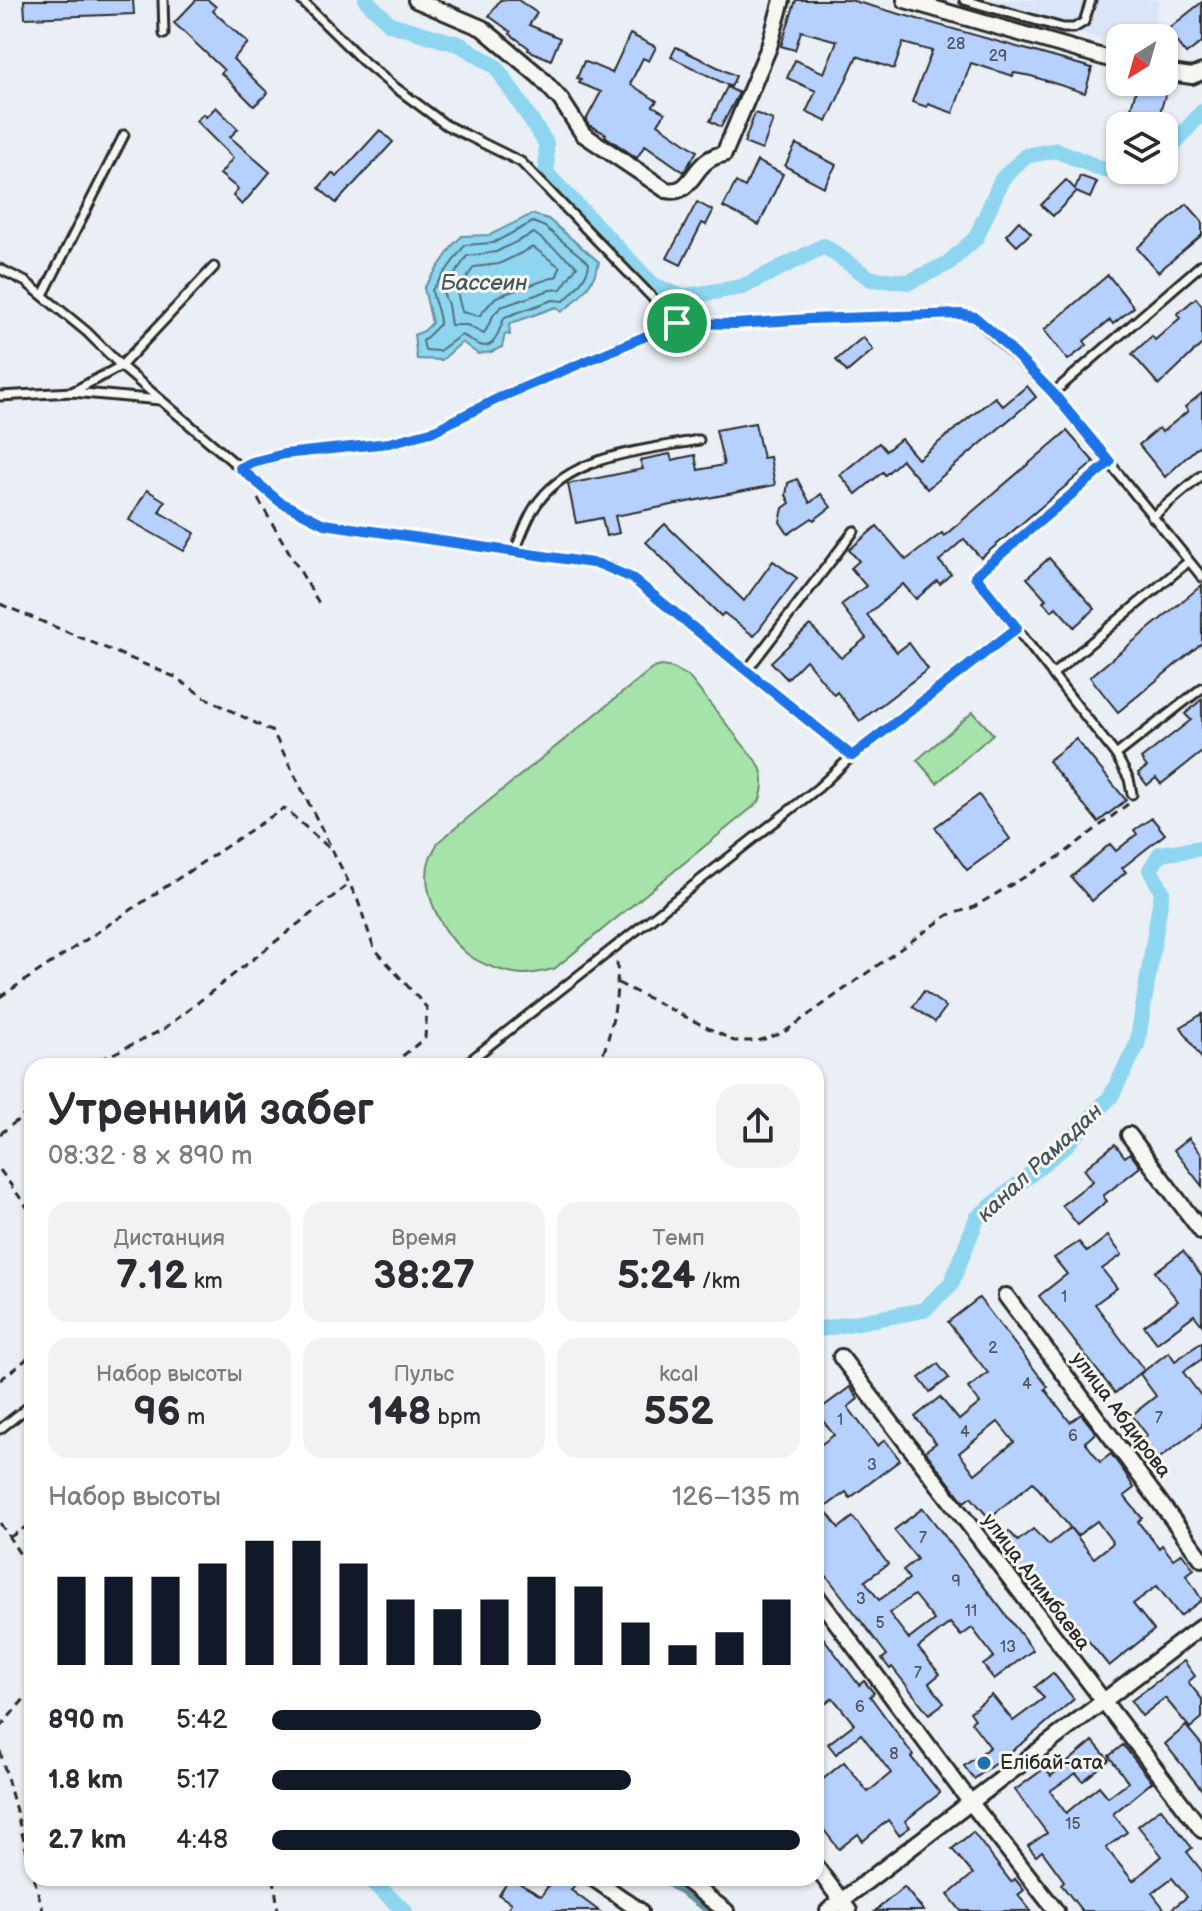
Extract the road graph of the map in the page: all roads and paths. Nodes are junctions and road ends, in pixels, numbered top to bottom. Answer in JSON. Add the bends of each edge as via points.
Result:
{"nodes":[{"id":1,"x":163,"y":0,"type":"edge"},
{"id":2,"x":301,"y":0,"type":"edge"},
{"id":3,"x":416,"y":0,"type":"edge"},
{"id":4,"x":782,"y":0,"type":"edge"},
{"id":5,"x":905,"y":0,"type":"edge"},
{"id":6,"x":964,"y":0,"type":"edge"},
{"id":7,"x":1091,"y":0,"type":"edge"},
{"id":8,"x":164,"y":34,"type":"dead end"},
{"id":9,"x":1106,"y":58,"type":"edge"},
{"id":10,"x":1202,"y":72,"type":"edge"},
{"id":11,"x":1178,"y":74,"type":"edge"},
{"id":12,"x":124,"y":135,"type":"dead end"},
{"id":13,"x":1202,"y":264,"type":"edge"},
{"id":14,"x":214,"y":267,"type":"dead end"},
{"id":15,"x":0,"y":269,"type":"edge"},
{"id":16,"x":43,"y":295,"type":"junction"},
{"id":17,"x":677,"y":323,"type":"junction"},
{"id":18,"x":121,"y":366,"type":"junction"},
{"id":19,"x":72,"y":392,"type":"junction"},
{"id":20,"x":1053,"y":393,"type":"junction"},
{"id":21,"x":0,"y":396,"type":"edge"},
{"id":22,"x":162,"y":401,"type":"junction"},
{"id":23,"x":699,"y":440,"type":"dead end"},
{"id":24,"x":1110,"y":462,"type":"junction"},
{"id":25,"x":240,"y":468,"type":"junction"},
{"id":26,"x":1202,"y":475,"type":"edge"},
{"id":27,"x":256,"y":496,"type":"dead end"},
{"id":28,"x":1152,"y":517,"type":"junction"},
{"id":29,"x":854,"y":531,"type":"dead end"},
{"id":30,"x":515,"y":551,"type":"junction"},
{"id":31,"x":1188,"y":562,"type":"junction"},
{"id":32,"x":1202,"y":577,"type":"edge"},
{"id":33,"x":0,"y":604,"type":"edge"},
{"id":34,"x":320,"y":605,"type":"dead end"},
{"id":35,"x":1017,"y":628,"type":"junction"},
{"id":36,"x":748,"y":669,"type":"junction"},
{"id":37,"x":1053,"y":674,"type":"junction"},
{"id":38,"x":1202,"y":688,"type":"edge"},
{"id":39,"x":1116,"y":755,"type":"junction"},
{"id":40,"x":852,"y":756,"type":"junction"},
{"id":41,"x":1132,"y":794,"type":"joint"},
{"id":42,"x":331,"y":850,"type":"junction"},
{"id":43,"x":349,"y":884,"type":"junction"},
{"id":44,"x":616,"y":945,"type":"junction"},
{"id":45,"x":618,"y":983,"type":"junction"},
{"id":46,"x":0,"y":997,"type":"edge"},
{"id":47,"x":104,"y":1058,"type":"edge"},
{"id":48,"x":400,"y":1058,"type":"edge"},
{"id":49,"x":473,"y":1058,"type":"edge"},
{"id":50,"x":602,"y":1058,"type":"edge"},
{"id":51,"x":24,"y":1115,"type":"edge"},
{"id":52,"x":0,"y":1134,"type":"edge"},
{"id":53,"x":1129,"y":1135,"type":"dead end"},
{"id":54,"x":0,"y":1170,"type":"edge"},
{"id":55,"x":24,"y":1203,"type":"edge"},
{"id":56,"x":1202,"y":1232,"type":"edge"},
{"id":57,"x":1006,"y":1296,"type":"dead end"},
{"id":58,"x":841,"y":1357,"type":"dead end"},
{"id":59,"x":24,"y":1361,"type":"edge"},
{"id":60,"x":0,"y":1380,"type":"edge"},
{"id":61,"x":24,"y":1410,"type":"edge"},
{"id":62,"x":0,"y":1429,"type":"edge"},
{"id":63,"x":0,"y":1523,"type":"edge"},
{"id":64,"x":24,"y":1528,"type":"edge"},
{"id":65,"x":10,"y":1537,"type":"junction"},
{"id":66,"x":1202,"y":1559,"type":"edge"},
{"id":67,"x":24,"y":1560,"type":"edge"},
{"id":68,"x":824,"y":1606,"type":"edge"},
{"id":69,"x":1202,"y":1626,"type":"edge"},
{"id":70,"x":24,"y":1699,"type":"edge"},
{"id":71,"x":1103,"y":1702,"type":"junction"},
{"id":72,"x":0,"y":1727,"type":"edge"},
{"id":73,"x":0,"y":1751,"type":"edge"},
{"id":74,"x":971,"y":1803,"type":"junction"},
{"id":75,"x":1202,"y":1830,"type":"edge"},
{"id":76,"x":24,"y":1841,"type":"edge"},
{"id":77,"x":824,"y":1878,"type":"edge"},
{"id":78,"x":36,"y":1886,"type":"edge"},
{"id":79,"x":275,"y":1886,"type":"edge"},
{"id":80,"x":604,"y":1886,"type":"edge"},
{"id":81,"x":693,"y":1886,"type":"edge"},
{"id":82,"x":845,"y":1906,"type":"edge"},
{"id":83,"x":43,"y":1911,"type":"edge"},
{"id":84,"x":278,"y":1911,"type":"edge"},
{"id":85,"x":640,"y":1911,"type":"edge"},
{"id":86,"x":726,"y":1911,"type":"edge"},
{"id":87,"x":828,"y":1911,"type":"edge"},
{"id":88,"x":1056,"y":1911,"type":"edge"}],
"edges":[{"from":1,"to":8,"type":"lane"},
{"from":2,"to":17,"type":"lane","via":[[363,61],[446,125],[521,162]]},
{"from":3,"to":4,"type":"street","via":[[482,28],[539,76],[583,134],[666,190],[677,192],[708,158],[724,154],[769,47]]},
{"from":5,"to":9,"type":"street"},
{"from":6,"to":7,"type":"lane","via":[[1074,28],[1084,22]]},
{"from":10,"to":11,"type":"street"},
{"from":12,"to":16,"type":"lane"},
{"from":13,"to":20,"type":"lane"},
{"from":14,"to":18,"type":"lane"},
{"from":15,"to":16,"type":"lane"},
{"from":16,"to":18,"type":"lane"},
{"from":17,"to":20,"type":"lane","via":[[961,314],[975,317]]},
{"from":17,"to":25,"type":"lane","via":[[431,432],[389,443],[284,454]]},
{"from":18,"to":19,"type":"lane"},
{"from":18,"to":22,"type":"lane"},
{"from":19,"to":21,"type":"lane"},
{"from":19,"to":22,"type":"lane"},
{"from":20,"to":24,"type":"lane"},
{"from":22,"to":25,"type":"lane"},
{"from":23,"to":30,"type":"lane","via":[[611,457],[571,474],[540,499]]},
{"from":24,"to":28,"type":"lane"},
{"from":24,"to":35,"type":"lane","via":[[975,576]]},
{"from":25,"to":30,"type":"lane","via":[[280,502],[324,524]]},
{"from":26,"to":28,"type":"lane"},
{"from":27,"to":34,"type":"path"},
{"from":28,"to":31,"type":"lane"},
{"from":29,"to":36,"type":"lane"},
{"from":30,"to":36,"type":"lane","via":[[612,568],[632,578]]},
{"from":31,"to":32,"type":"lane"},
{"from":31,"to":37,"type":"lane"},
{"from":33,"to":42,"type":"path","via":[[175,677],[273,732]]},
{"from":35,"to":37,"type":"lane"},
{"from":35,"to":40,"type":"lane"},
{"from":36,"to":40,"type":"lane"},
{"from":37,"to":39,"type":"lane"},
{"from":38,"to":39,"type":"lane"},
{"from":39,"to":41,"type":"lane"},
{"from":40,"to":44,"type":"lane"},
{"from":41,"to":45,"type":"path","via":[[1121,811],[1062,855],[972,908],[948,915],[783,1033],[734,1041]]},
{"from":42,"to":43,"type":"path"},
{"from":42,"to":46,"type":"path","via":[[284,808]]},
{"from":43,"to":47,"type":"path","via":[[164,1029]]},
{"from":43,"to":48,"type":"path","via":[[374,948],[427,1008],[425,1038]]},
{"from":44,"to":45,"type":"path"},
{"from":44,"to":49,"type":"lane"},
{"from":45,"to":50,"type":"path","via":[[612,1031]]},
{"from":51,"to":52,"type":"path"},
{"from":53,"to":56,"type":"street"},
{"from":54,"to":55,"type":"path"},
{"from":57,"to":66,"type":"street","name":"улица Абдирова"},
{"from":58,"to":71,"type":"street","name":"улица Алимбаева"},
{"from":59,"to":60,"type":"path"},
{"from":61,"to":62,"type":"lane"},
{"from":63,"to":65,"type":"path"},
{"from":64,"to":65,"type":"path"},
{"from":65,"to":67,"type":"path"},
{"from":68,"to":74,"type":"street"},
{"from":69,"to":71,"type":"street"},
{"from":70,"to":72,"type":"path"},
{"from":71,"to":74,"type":"street"},
{"from":71,"to":75,"type":"street","name":"улица Алимбаева"},
{"from":73,"to":76,"type":"path"},
{"from":74,"to":82,"type":"street"},
{"from":74,"to":88,"type":"street"},
{"from":77,"to":82,"type":"street"},
{"from":78,"to":83,"type":"path"},
{"from":79,"to":84,"type":"path"},
{"from":80,"to":85,"type":"street"},
{"from":81,"to":86,"type":"street"},
{"from":82,"to":87,"type":"street"}]}
